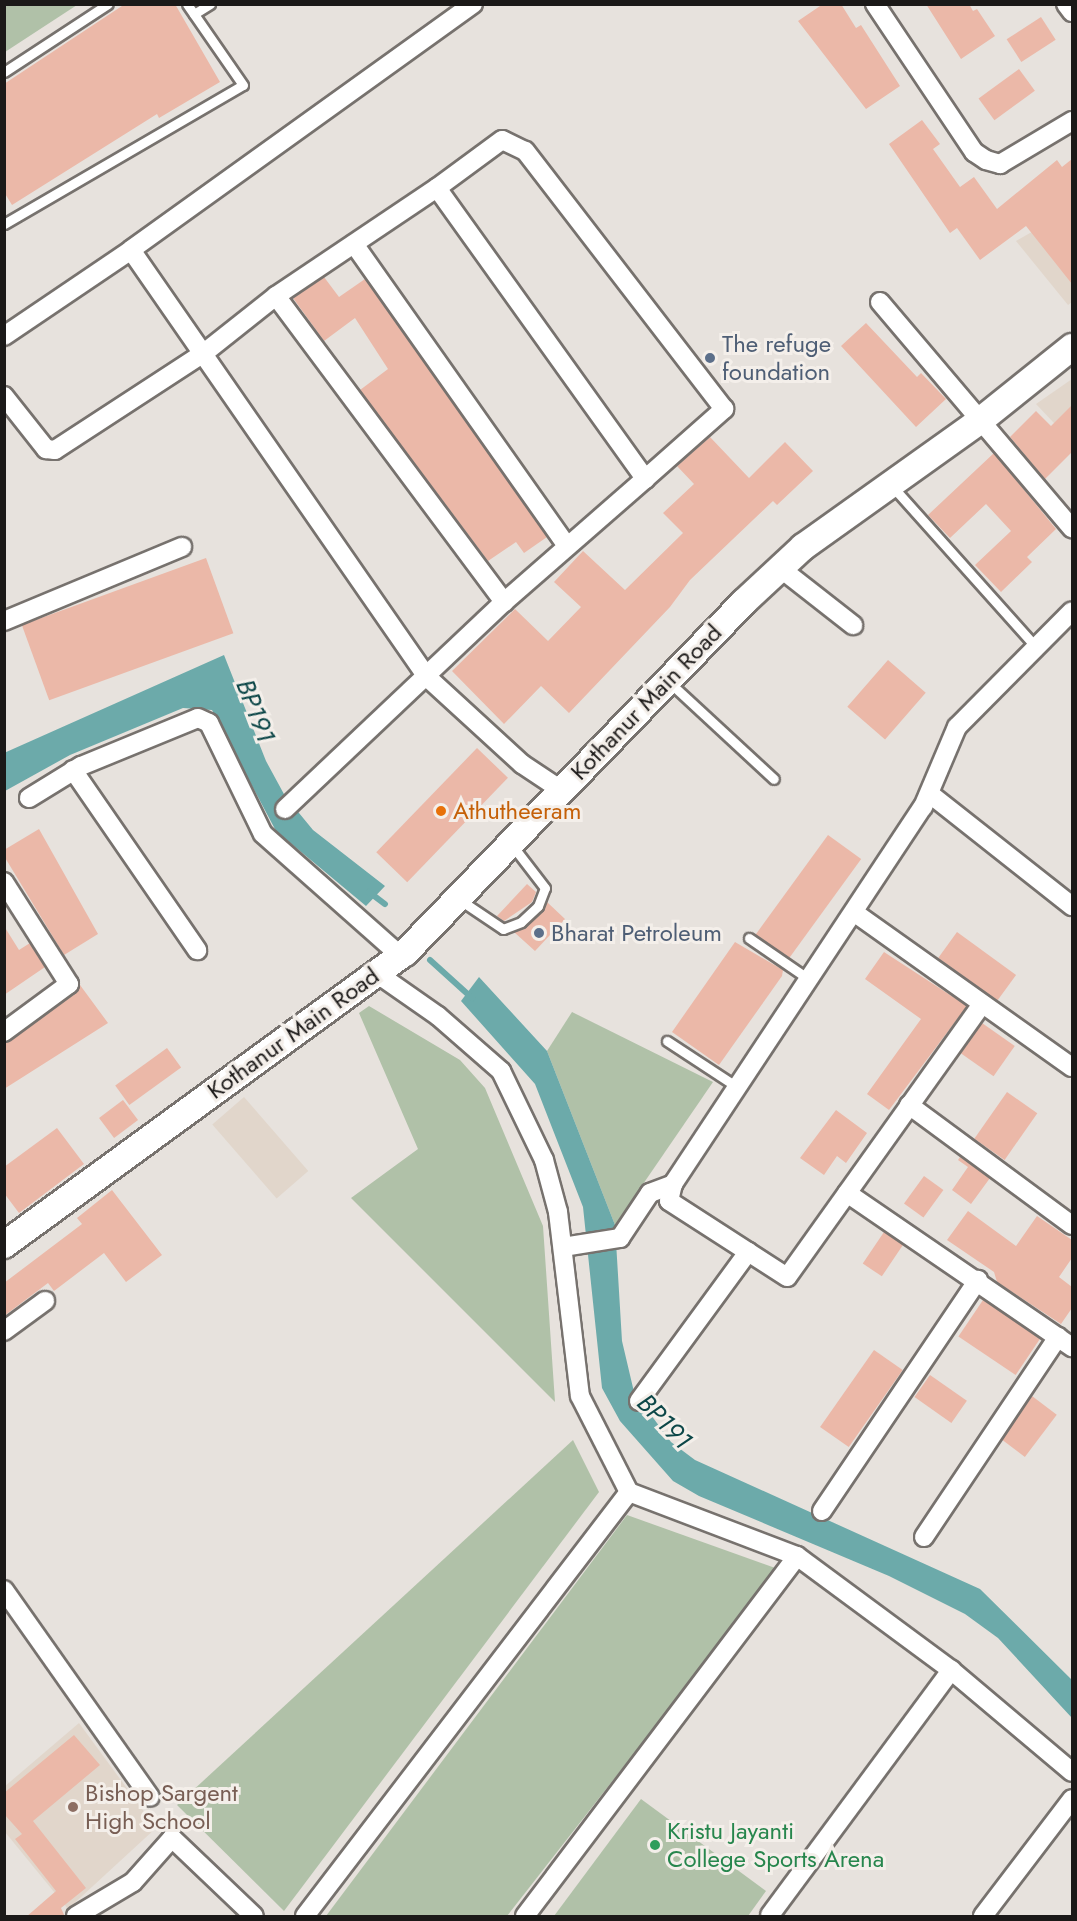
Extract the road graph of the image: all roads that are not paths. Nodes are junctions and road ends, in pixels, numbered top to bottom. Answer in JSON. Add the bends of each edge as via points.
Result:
{"nodes":[{"id":1,"x":108,"y":4,"type":"edge"},
{"id":2,"x":187,"y":4,"type":"edge"},
{"id":3,"x":210,"y":4,"type":"edge"},
{"id":4,"x":473,"y":4,"type":"edge"},
{"id":5,"x":875,"y":4,"type":"edge"},
{"id":6,"x":1066,"y":4,"type":"edge"},
{"id":7,"x":1072,"y":12,"type":"edge"},
{"id":8,"x":194,"y":14,"type":"junction"},
{"id":9,"x":4,"y":72,"type":"edge"},
{"id":10,"x":1072,"y":121,"type":"edge"},
{"id":11,"x":437,"y":188,"type":"junction"},
{"id":12,"x":4,"y":224,"type":"edge"},
{"id":13,"x":354,"y":244,"type":"junction"},
{"id":14,"x":131,"y":250,"type":"junction"},
{"id":15,"x":276,"y":296,"type":"junction"},
{"id":16,"x":880,"y":302,"type":"dead end"},
{"id":17,"x":4,"y":336,"type":"edge"},
{"id":18,"x":1072,"y":347,"type":"edge"},
{"id":19,"x":204,"y":353,"type":"junction"},
{"id":20,"x":6,"y":405,"type":"edge"},
{"id":21,"x":981,"y":420,"type":"junction"},
{"id":22,"x":645,"y":479,"type":"junction"},
{"id":23,"x":889,"y":483,"type":"junction"},
{"id":24,"x":1072,"y":528,"type":"edge"},
{"id":25,"x":567,"y":546,"type":"junction"},
{"id":26,"x":182,"y":548,"type":"dead end"},
{"id":27,"x":780,"y":568,"type":"junction"},
{"id":28,"x":504,"y":602,"type":"junction"},
{"id":29,"x":1072,"y":611,"type":"edge"},
{"id":30,"x":4,"y":621,"type":"edge"},
{"id":31,"x":854,"y":625,"type":"dead end"},
{"id":32,"x":1036,"y":647,"type":"junction"},
{"id":33,"x":427,"y":677,"type":"junction"},
{"id":34,"x":667,"y":681,"type":"junction"},
{"id":35,"x":73,"y":771,"type":"junction"},
{"id":36,"x":774,"y":779,"type":"dead end"},
{"id":37,"x":561,"y":790,"type":"junction"},
{"id":38,"x":930,"y":794,"type":"junction"},
{"id":39,"x":29,"y":798,"type":"dead end"},
{"id":40,"x":285,"y":809,"type":"dead end"},
{"id":41,"x":510,"y":843,"type":"junction"},
{"id":42,"x":4,"y":882,"type":"edge"},
{"id":43,"x":458,"y":899,"type":"junction"},
{"id":44,"x":1072,"y":906,"type":"edge"},
{"id":45,"x":855,"y":913,"type":"junction"},
{"id":46,"x":749,"y":938,"type":"dead end"},
{"id":47,"x":197,"y":950,"type":"dead end"},
{"id":48,"x":401,"y":956,"type":"junction"},
{"id":49,"x":375,"y":972,"type":"junction"},
{"id":50,"x":810,"y":980,"type":"junction"},
{"id":51,"x":982,"y":1004,"type":"junction"},
{"id":52,"x":4,"y":1032,"type":"edge"},
{"id":53,"x":667,"y":1041,"type":"dead end"},
{"id":54,"x":1072,"y":1067,"type":"edge"},
{"id":55,"x":737,"y":1087,"type":"junction"},
{"id":56,"x":909,"y":1105,"type":"junction"},
{"id":57,"x":673,"y":1184,"type":"junction"},
{"id":58,"x":847,"y":1193,"type":"junction"},
{"id":59,"x":1072,"y":1225,"type":"edge"},
{"id":60,"x":4,"y":1245,"type":"edge"},
{"id":61,"x":567,"y":1246,"type":"junction"},
{"id":62,"x":748,"y":1252,"type":"junction"},
{"id":63,"x":978,"y":1280,"type":"junction"},
{"id":64,"x":45,"y":1301,"type":"dead end"},
{"id":65,"x":4,"y":1331,"type":"edge"},
{"id":66,"x":1065,"y":1342,"type":"edge"},
{"id":67,"x":639,"y":1401,"type":"dead end"},
{"id":68,"x":629,"y":1492,"type":"junction"},
{"id":69,"x":822,"y":1511,"type":"dead end"},
{"id":70,"x":924,"y":1537,"type":"dead end"},
{"id":71,"x":797,"y":1556,"type":"junction"},
{"id":72,"x":4,"y":1590,"type":"edge"},
{"id":73,"x":951,"y":1670,"type":"junction"},
{"id":74,"x":1072,"y":1772,"type":"edge"},
{"id":75,"x":150,"y":1797,"type":"dead end"},
{"id":76,"x":1072,"y":1799,"type":"edge"},
{"id":77,"x":770,"y":1915,"type":"edge"},
{"id":78,"x":76,"y":1917,"type":"edge"},
{"id":79,"x":254,"y":1917,"type":"edge"},
{"id":80,"x":305,"y":1917,"type":"edge"},
{"id":81,"x":525,"y":1917,"type":"edge"},
{"id":82,"x":983,"y":1917,"type":"edge"}],
"edges":[{"from":1,"to":9,"type":"lane"},
{"from":2,"to":8,"type":"lane"},
{"from":3,"to":8,"type":"lane"},
{"from":4,"to":14,"type":"street"},
{"from":5,"to":10,"type":"street","via":[[974,152],[986,160],[1000,164]]},
{"from":6,"to":7,"type":"street"},
{"from":8,"to":12,"type":"lane","via":[[243,85]]},
{"from":11,"to":13,"type":"street"},
{"from":11,"to":22,"type":"street"},
{"from":11,"to":22,"type":"street","via":[[502,140],[513,142],[724,409]]},
{"from":13,"to":15,"type":"street"},
{"from":13,"to":25,"type":"street"},
{"from":14,"to":17,"type":"street"},
{"from":14,"to":19,"type":"street"},
{"from":15,"to":19,"type":"street"},
{"from":15,"to":28,"type":"street"},
{"from":16,"to":21,"type":"street"},
{"from":18,"to":21,"type":"main road","name":"Kothanur Main Road"},
{"from":19,"to":20,"type":"street","via":[[56,450],[46,448]]},
{"from":19,"to":33,"type":"street"},
{"from":21,"to":23,"type":"main road","name":"Kothanur Main Road"},
{"from":21,"to":24,"type":"street"},
{"from":22,"to":25,"type":"street"},
{"from":23,"to":27,"type":"main road","name":"Kothanur Main Road"},
{"from":23,"to":32,"type":"lane"},
{"from":25,"to":28,"type":"street"},
{"from":26,"to":30,"type":"street"},
{"from":27,"to":31,"type":"street"},
{"from":27,"to":34,"type":"main road","name":"Kothanur Main Road"},
{"from":28,"to":33,"type":"street"},
{"from":29,"to":32,"type":"street"},
{"from":32,"to":38,"type":"street","via":[[957,727],[945,748]]},
{"from":33,"to":37,"type":"street","via":[[522,764]]},
{"from":33,"to":40,"type":"street"},
{"from":34,"to":36,"type":"lane"},
{"from":34,"to":37,"type":"main road","name":"Kothanur Main Road"},
{"from":35,"to":39,"type":"street"},
{"from":35,"to":47,"type":"street"},
{"from":35,"to":48,"type":"street","via":[[198,718],[209,723],[263,834]]},
{"from":37,"to":41,"type":"main road","name":"Kothanur Main Road"},
{"from":38,"to":44,"type":"street"},
{"from":38,"to":45,"type":"street"},
{"from":41,"to":43,"type":"main road","name":"Kothanur Main Road"},
{"from":41,"to":43,"type":"lane","via":[[545,888],[538,906],[521,922],[503,929]]},
{"from":42,"to":52,"type":"street","via":[[69,984]]},
{"from":43,"to":48,"type":"main road","name":"Kothanur Main Road"},
{"from":45,"to":50,"type":"street"},
{"from":45,"to":51,"type":"street"},
{"from":46,"to":50,"type":"lane"},
{"from":48,"to":49,"type":"main road","name":"Kothanur Main Road"},
{"from":49,"to":60,"type":"main road","name":"Kothanur Main Road"},
{"from":49,"to":61,"type":"street","via":[[438,1016],[501,1071],[544,1160]]},
{"from":50,"to":55,"type":"street"},
{"from":51,"to":54,"type":"street"},
{"from":51,"to":56,"type":"street"},
{"from":53,"to":55,"type":"lane"},
{"from":55,"to":57,"type":"street"},
{"from":56,"to":58,"type":"street"},
{"from":56,"to":59,"type":"street"},
{"from":57,"to":61,"type":"street","via":[[651,1193],[620,1238]]},
{"from":57,"to":62,"type":"street","via":[[669,1201]]},
{"from":58,"to":62,"type":"street","via":[[787,1277]]},
{"from":58,"to":63,"type":"street"},
{"from":61,"to":68,"type":"street","via":[[580,1396]]},
{"from":62,"to":67,"type":"street"},
{"from":63,"to":66,"type":"street"},
{"from":63,"to":69,"type":"street"},
{"from":64,"to":65,"type":"street"},
{"from":66,"to":70,"type":"street"},
{"from":68,"to":71,"type":"street"},
{"from":68,"to":80,"type":"street"},
{"from":71,"to":73,"type":"street"},
{"from":71,"to":81,"type":"street"},
{"from":72,"to":75,"type":"street"},
{"from":73,"to":74,"type":"street"},
{"from":73,"to":77,"type":"street"},
{"from":76,"to":82,"type":"street"},
{"from":78,"to":79,"type":"street","via":[[133,1882],[172,1838]]}]}
